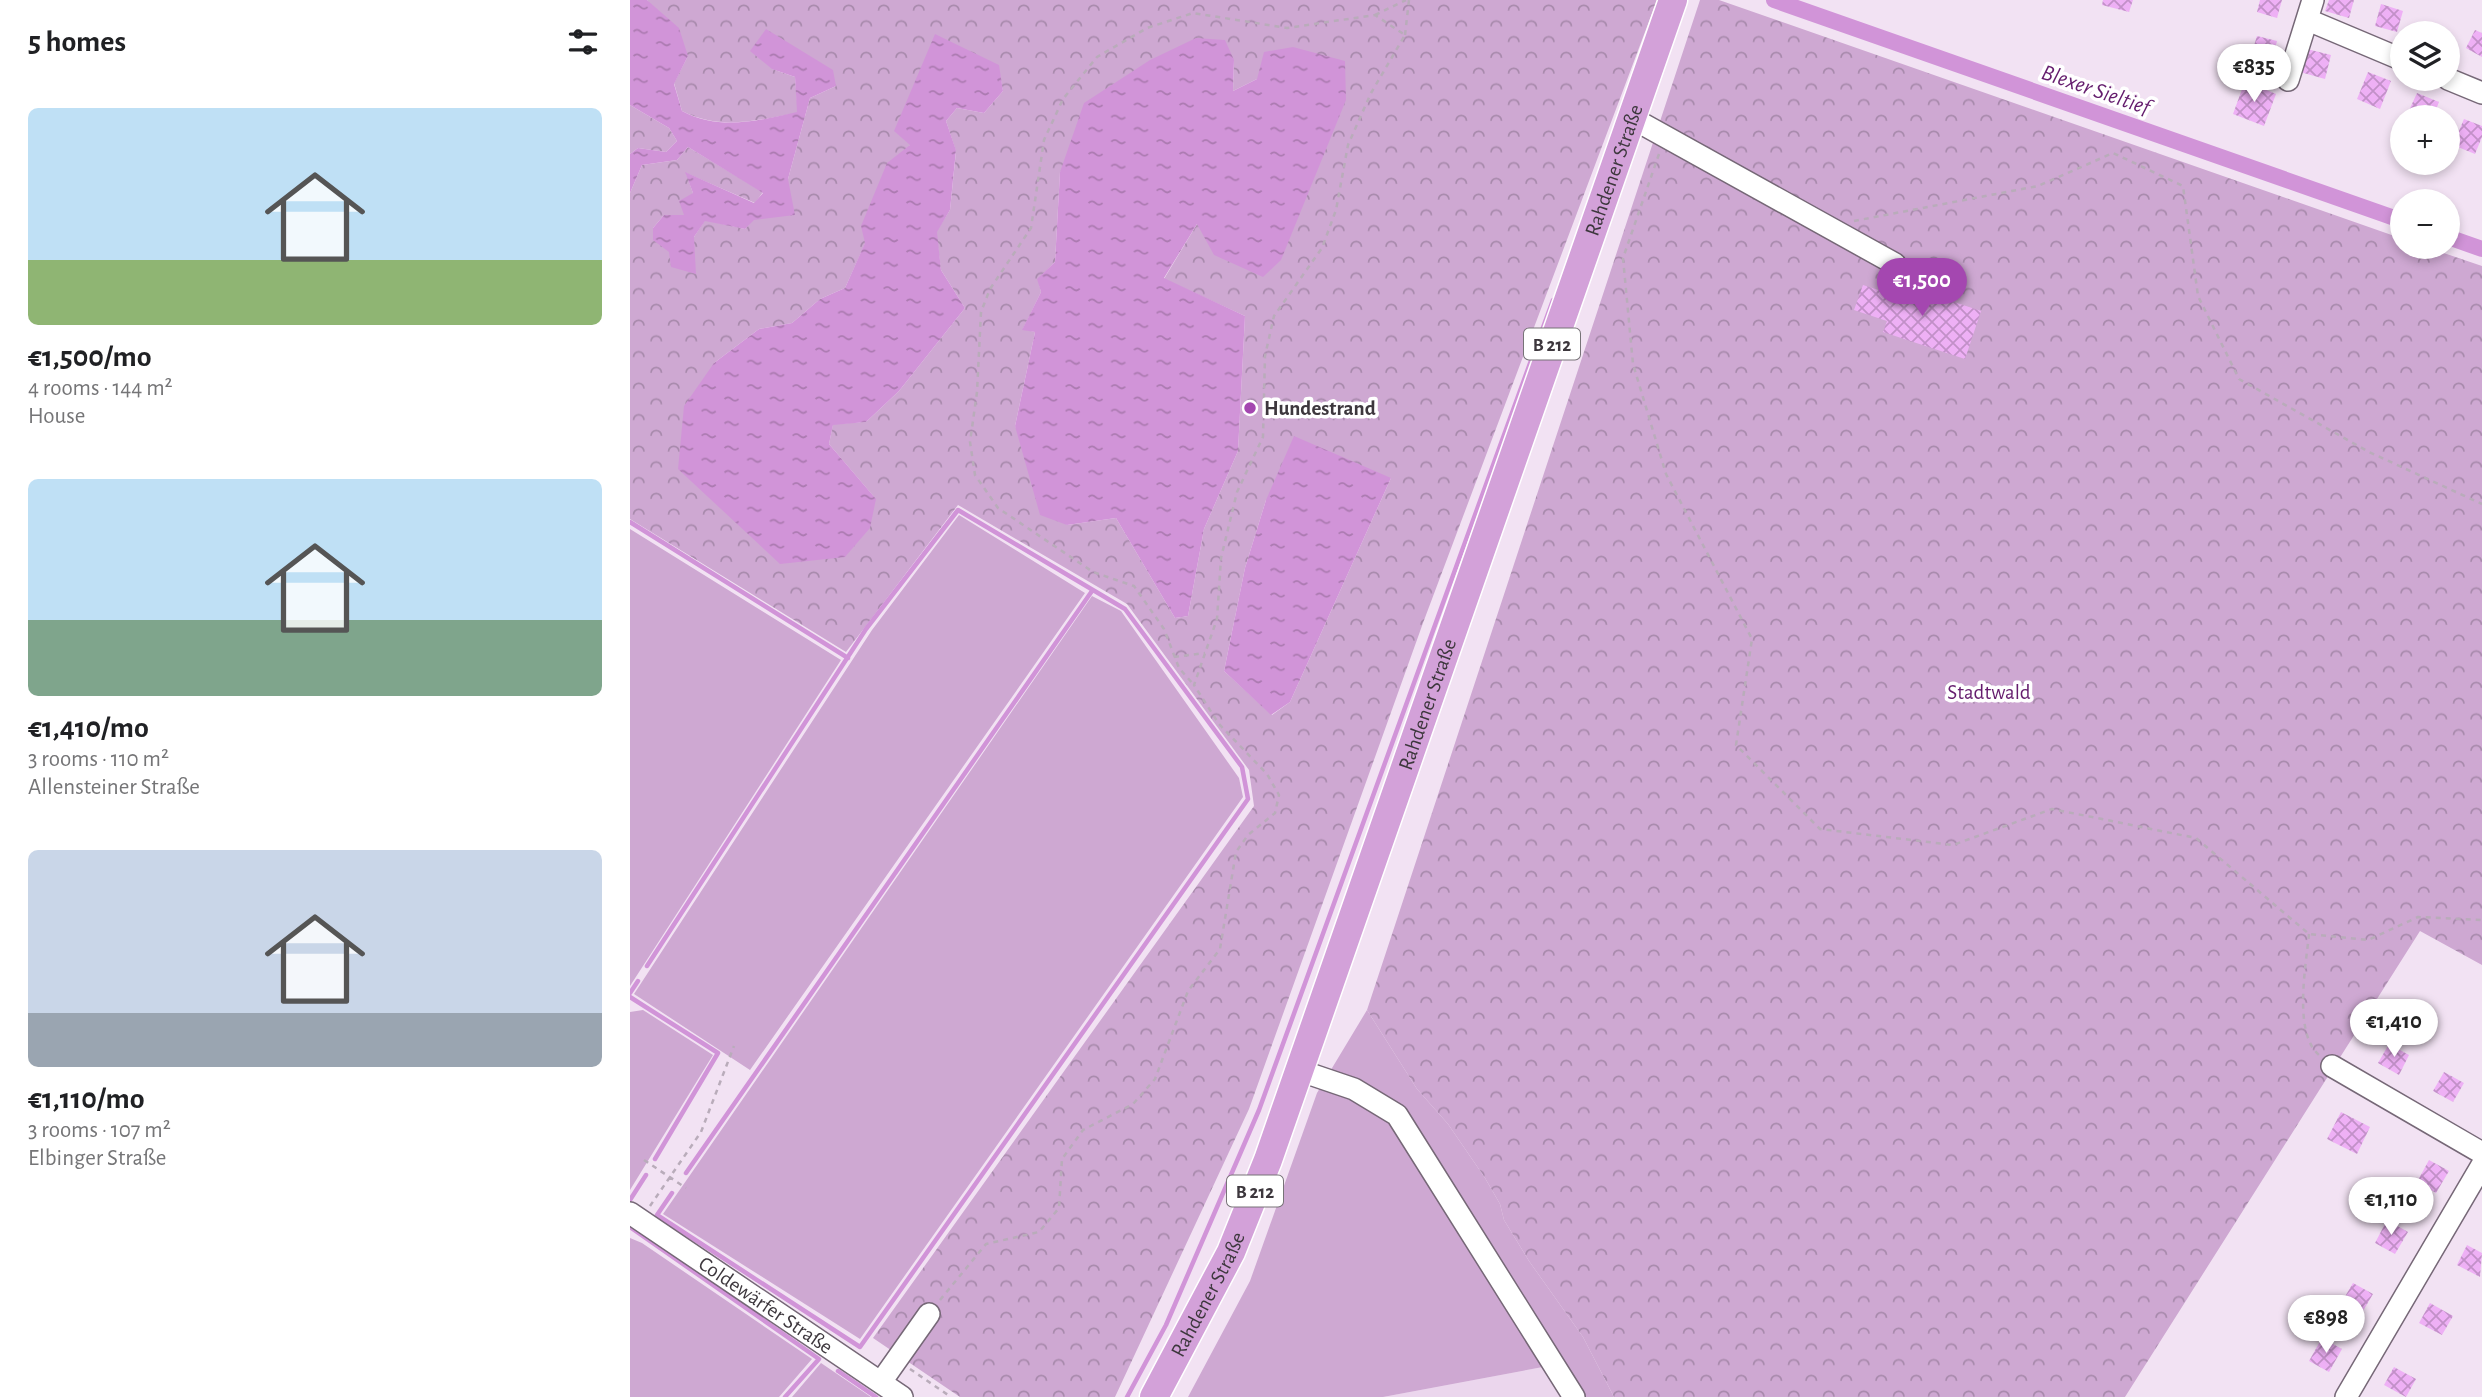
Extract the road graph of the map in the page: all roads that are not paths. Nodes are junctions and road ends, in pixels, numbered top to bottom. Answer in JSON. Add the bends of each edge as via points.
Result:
{"nodes":[{"id":1,"x":1673,"y":0,"type":"edge"},
{"id":2,"x":2311,"y":10,"type":"edge"},
{"id":3,"x":2390,"y":53,"type":"edge"},
{"id":4,"x":2288,"y":80,"type":"dead end"},
{"id":5,"x":2460,"y":84,"type":"edge"},
{"id":6,"x":2482,"y":93,"type":"edge"},
{"id":7,"x":1630,"y":117,"type":"junction"},
{"id":8,"x":1895,"y":264,"type":"dead end"},
{"id":9,"x":2332,"y":1066,"type":"road end"},
{"id":10,"x":1300,"y":1070,"type":"junction"},
{"id":11,"x":2482,"y":1153,"type":"edge"},
{"id":12,"x":2482,"y":1165,"type":"edge"},
{"id":13,"x":635,"y":1216,"type":"edge"},
{"id":14,"x":929,"y":1314,"type":"road end"},
{"id":15,"x":881,"y":1382,"type":"junction"},
{"id":16,"x":902,"y":1397,"type":"edge"},
{"id":17,"x":1154,"y":1397,"type":"edge"},
{"id":18,"x":1574,"y":1397,"type":"edge"},
{"id":19,"x":2346,"y":1397,"type":"edge"}],
"edges":[{"from":1,"to":7,"type":"main road","name":"Rahdener Straße","number":"B 212"},
{"from":2,"to":3,"type":"street"},
{"from":2,"to":4,"type":"street"},
{"from":5,"to":6,"type":"street"},
{"from":7,"to":8,"type":"street"},
{"from":7,"to":10,"type":"main road","name":"Rahdener Straße","number":"B 212"},
{"from":9,"to":11,"type":"street"},
{"from":10,"to":17,"type":"main road","name":"Rahdener Straße","number":"B 212","via":[[1231,1252]]},
{"from":10,"to":18,"type":"street","via":[[1354,1089],[1396,1115]]},
{"from":12,"to":19,"type":"street"},
{"from":13,"to":15,"type":"street","name":"Coldewärfer Straße"},
{"from":14,"to":15,"type":"street"},
{"from":15,"to":16,"type":"street","name":"Coldewärfer Straße"}]}
